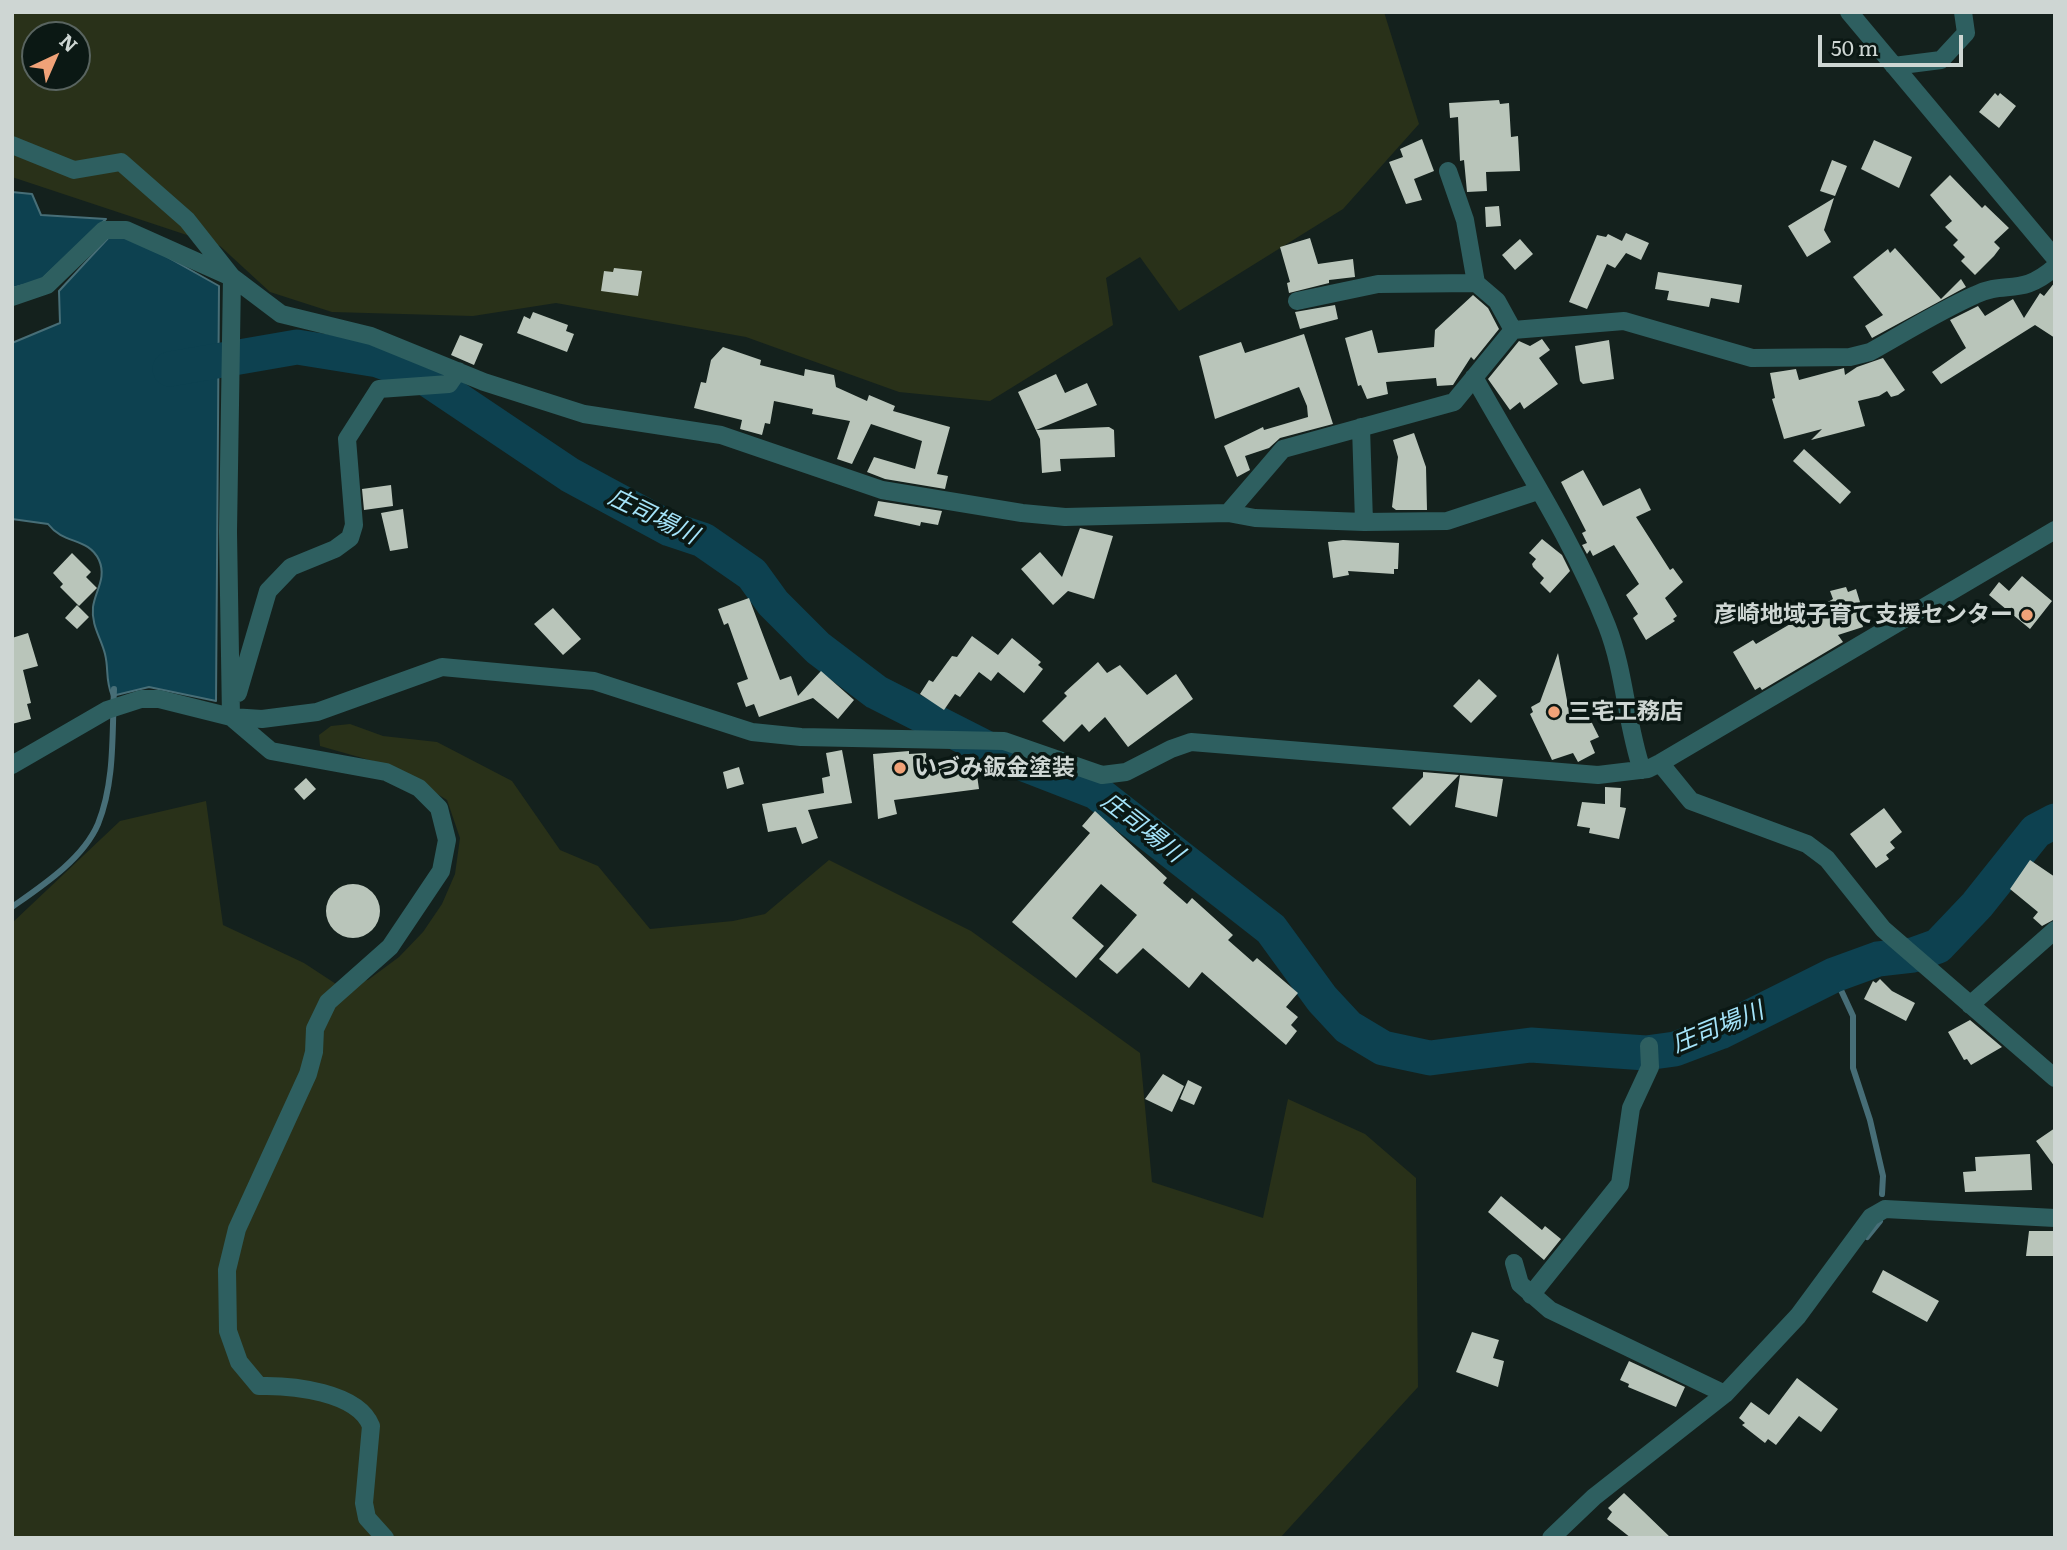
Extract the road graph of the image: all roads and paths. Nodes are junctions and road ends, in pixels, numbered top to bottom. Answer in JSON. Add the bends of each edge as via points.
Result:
{"nodes":[{"id":1,"x":1849,"y":12,"type":"edge"},
{"id":2,"x":1963,"y":12,"type":"edge"},
{"id":3,"x":1894,"y":66,"type":"junction"},
{"id":4,"x":12,"y":145,"type":"edge"},
{"id":5,"x":1448,"y":171,"type":"dead end"},
{"id":6,"x":2055,"y":258,"type":"edge"},
{"id":7,"x":2055,"y":267,"type":"edge"},
{"id":8,"x":232,"y":277,"type":"junction"},
{"id":9,"x":1476,"y":283,"type":"junction"},
{"id":10,"x":12,"y":298,"type":"edge"},
{"id":11,"x":1297,"y":300,"type":"dead end"},
{"id":12,"x":1513,"y":330,"type":"junction"},
{"id":13,"x":458,"y":371,"type":"junction"},
{"id":14,"x":1474,"y":377,"type":"junction"},
{"id":15,"x":1361,"y":428,"type":"junction"},
{"id":16,"x":1538,"y":491,"type":"junction"},
{"id":17,"x":1228,"y":513,"type":"junction"},
{"id":18,"x":1364,"y":522,"type":"junction"},
{"id":19,"x":2055,"y":530,"type":"edge"},
{"id":20,"x":231,"y":717,"type":"junction"},
{"id":21,"x":1660,"y":763,"type":"junction"},
{"id":22,"x":12,"y":765,"type":"edge"},
{"id":23,"x":1642,"y":770,"type":"junction"},
{"id":24,"x":2055,"y":930,"type":"edge"},
{"id":25,"x":1970,"y":1005,"type":"junction"},
{"id":26,"x":1649,"y":1046,"type":"dead end"},
{"id":27,"x":2055,"y":1078,"type":"edge"},
{"id":28,"x":2055,"y":1218,"type":"edge"},
{"id":29,"x":1514,"y":1263,"type":"dead end"},
{"id":30,"x":1531,"y":1295,"type":"junction"},
{"id":31,"x":1725,"y":1394,"type":"junction"},
{"id":32,"x":385,"y":1538,"type":"edge"},
{"id":33,"x":1551,"y":1538,"type":"edge"}],
"edges":[{"from":1,"to":3,"type":"street"},
{"from":2,"to":3,"type":"street","via":[[1966,33],[1941,60]]},
{"from":3,"to":6,"type":"street"},
{"from":4,"to":8,"type":"street","via":[[74,170],[121,162],[187,220]]},
{"from":5,"to":9,"type":"street","via":[[1465,220]]},
{"from":7,"to":12,"type":"street","via":[[2024,287],[1978,293],[1870,352],[1850,357],[1752,358],[1624,321]]},
{"from":8,"to":10,"type":"street","via":[[125,230],[104,230],[47,285]]},
{"from":8,"to":13,"type":"street","via":[[281,314],[371,336]]},
{"from":8,"to":20,"type":"street"},
{"from":9,"to":11,"type":"street","via":[[1378,284]]},
{"from":9,"to":12,"type":"street","via":[[1497,301]]},
{"from":12,"to":14,"type":"street"},
{"from":13,"to":17,"type":"street","via":[[584,414],[721,435],[882,490],[924,498],[1065,517]]},
{"from":13,"to":20,"type":"street","via":[[449,384],[379,389],[347,439],[355,525],[349,538],[335,549],[291,567],[268,591]]},
{"from":14,"to":15,"type":"street","via":[[1454,402]]},
{"from":14,"to":16,"type":"street"},
{"from":15,"to":17,"type":"street","via":[[1283,449]]},
{"from":15,"to":18,"type":"street"},
{"from":16,"to":18,"type":"street","via":[[1447,521]]},
{"from":16,"to":23,"type":"street","via":[[1587,579],[1608,628]]},
{"from":17,"to":18,"type":"street"},
{"from":19,"to":21,"type":"street"},
{"from":20,"to":22,"type":"street","via":[[159,699],[141,699],[113,708]]},
{"from":20,"to":23,"type":"street","via":[[262,719],[317,712],[442,667],[594,681],[752,732],[1004,741],[1102,775],[1126,772],[1191,742],[1598,775]]},
{"from":20,"to":32,"type":"street","via":[[271,751],[386,772],[419,788],[439,808],[447,840],[440,871],[390,947],[328,1002],[315,1029],[308,1074],[247,1204],[227,1270],[228,1331],[239,1362],[258,1386],[343,1397],[366,1415],[371,1426],[364,1503],[367,1518]]},
{"from":21,"to":23,"type":"street"},
{"from":21,"to":25,"type":"street","via":[[1691,801],[1807,844],[1827,859],[1883,929]]},
{"from":24,"to":25,"type":"street"},
{"from":25,"to":27,"type":"street"},
{"from":26,"to":30,"type":"street","via":[[1650,1067],[1631,1108],[1620,1184]]},
{"from":28,"to":31,"type":"street","via":[[1885,1209],[1871,1217],[1798,1316]]},
{"from":29,"to":30,"type":"street","via":[[1520,1284]]},
{"from":30,"to":31,"type":"street","via":[[1550,1310]]},
{"from":31,"to":33,"type":"street","via":[[1594,1497]]}]}
